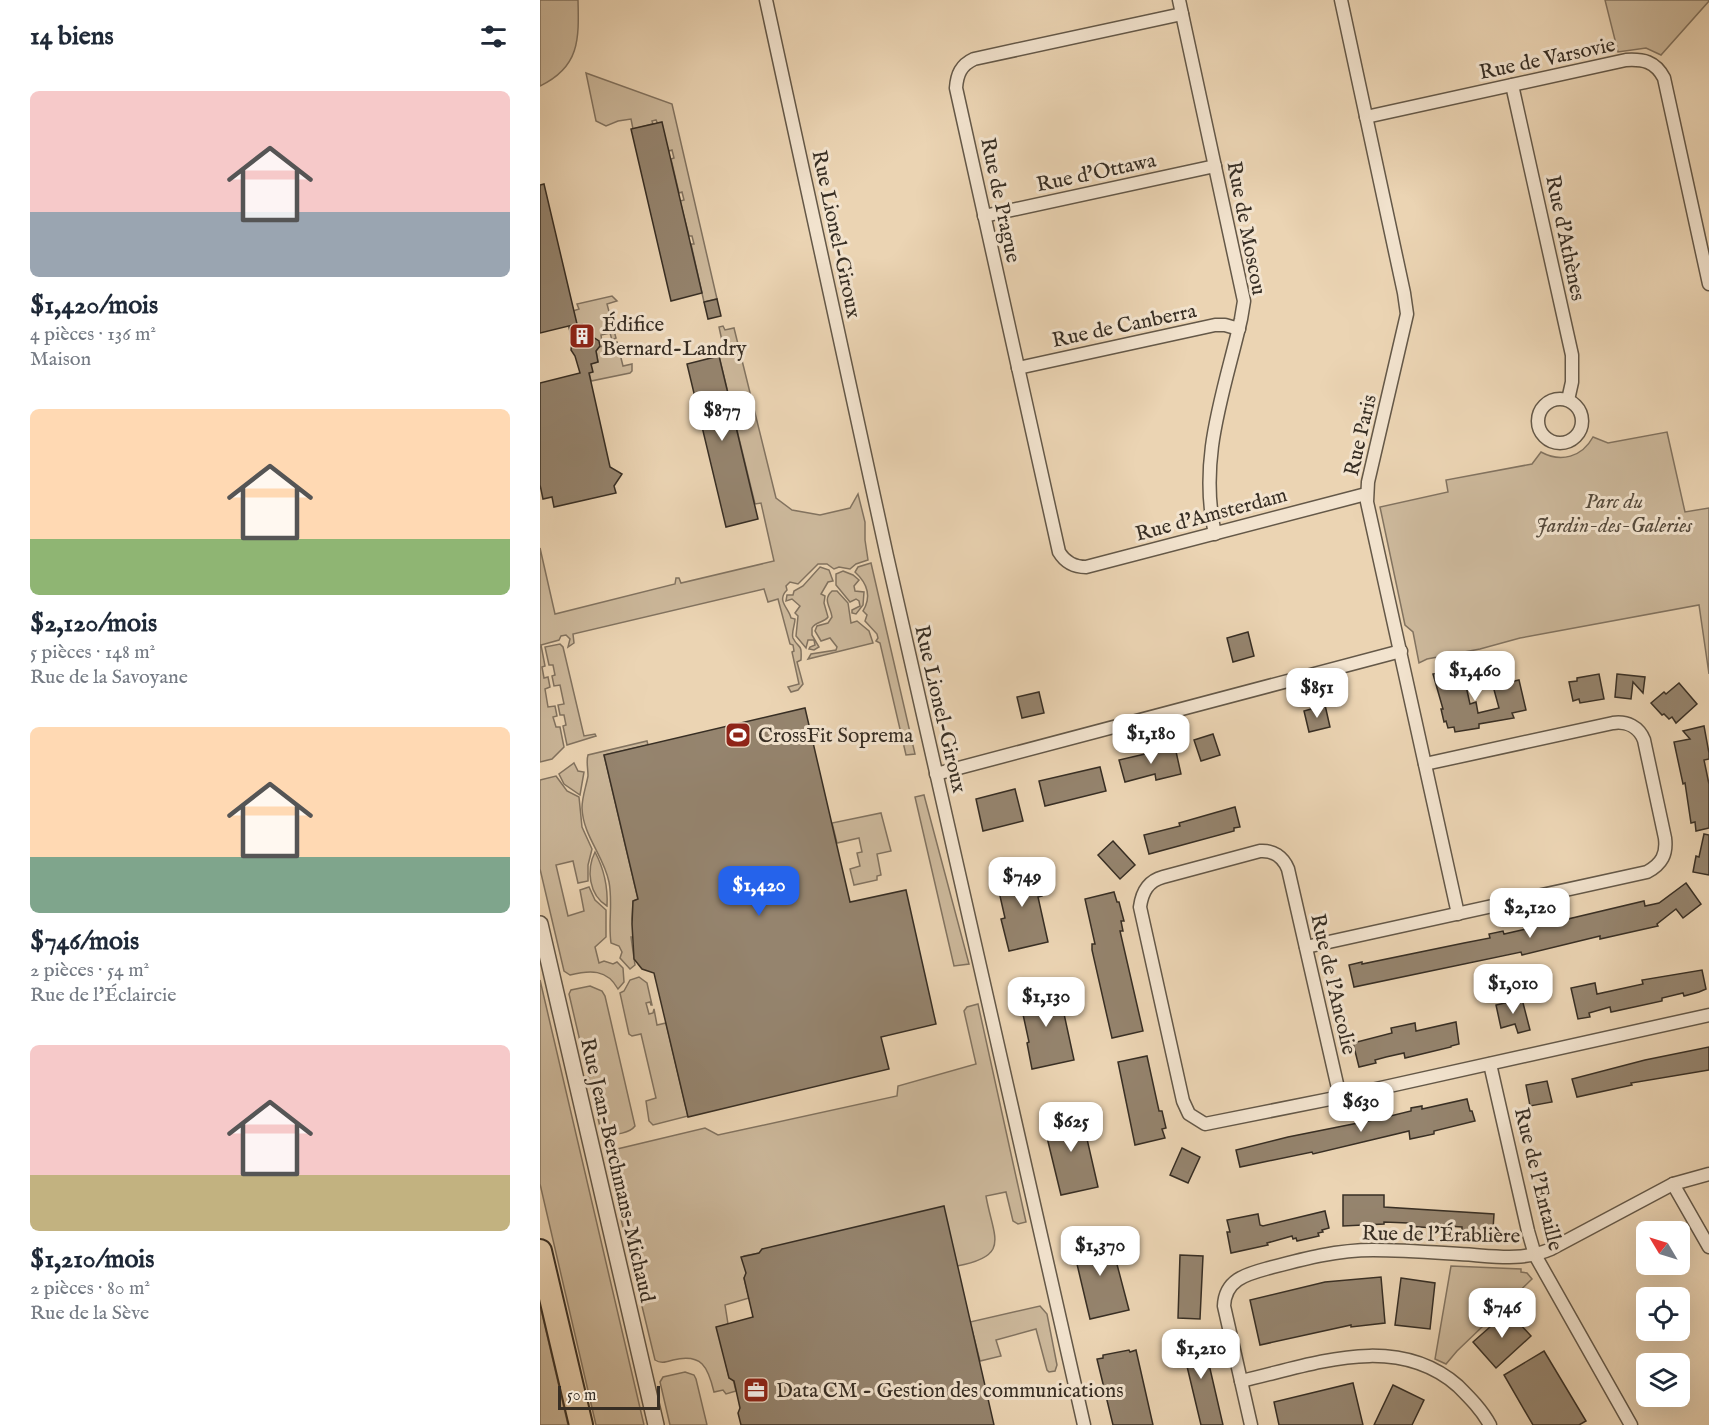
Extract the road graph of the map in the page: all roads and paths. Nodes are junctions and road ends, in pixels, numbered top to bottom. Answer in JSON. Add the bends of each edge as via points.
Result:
{"nodes":[{"id":1,"x":766,"y":0,"type":"edge"},
{"id":2,"x":1179,"y":0,"type":"edge"},
{"id":3,"x":1341,"y":0,"type":"edge"},
{"id":4,"x":1182,"y":14,"type":"junction"},
{"id":5,"x":1512,"y":85,"type":"junction"},
{"id":6,"x":1366,"y":117,"type":"junction"},
{"id":7,"x":1215,"y":166,"type":"junction"},
{"id":8,"x":984,"y":216,"type":"junction"},
{"id":9,"x":1709,"y":284,"type":"edge"},
{"id":10,"x":1239,"y":329,"type":"junction"},
{"id":11,"x":1018,"y":368,"type":"junction"},
{"id":12,"x":1568,"y":400,"type":"dead end"},
{"id":13,"x":1366,"y":494,"type":"junction"},
{"id":14,"x":1215,"y":534,"type":"junction"},
{"id":15,"x":1067,"y":561,"type":"joint"},
{"id":16,"x":1401,"y":651,"type":"junction"},
{"id":17,"x":1425,"y":764,"type":"junction"},
{"id":18,"x":936,"y":774,"type":"junction"},
{"id":19,"x":1458,"y":914,"type":"junction"},
{"id":20,"x":540,"y":924,"type":"edge"},
{"id":21,"x":1306,"y":947,"type":"junction"},
{"id":22,"x":1709,"y":1015,"type":"edge"},
{"id":23,"x":1490,"y":1064,"type":"junction"},
{"id":24,"x":1340,"y":1097,"type":"junction"},
{"id":25,"x":1709,"y":1174,"type":"edge"},
{"id":26,"x":1673,"y":1184,"type":"junction"},
{"id":27,"x":1709,"y":1247,"type":"edge"},
{"id":28,"x":540,"y":1251,"type":"edge"},
{"id":29,"x":1535,"y":1255,"type":"junction"},
{"id":30,"x":1241,"y":1381,"type":"junction"},
{"id":31,"x":580,"y":1425,"type":"edge"},
{"id":32,"x":656,"y":1425,"type":"edge"},
{"id":33,"x":1084,"y":1425,"type":"edge"},
{"id":34,"x":1251,"y":1425,"type":"edge"},
{"id":35,"x":1490,"y":1425,"type":"edge"},
{"id":36,"x":1630,"y":1425,"type":"edge"}],
"edges":[{"from":1,"to":18,"type":"street","name":"Rue Lionel-Giroux"},
{"from":2,"to":4,"type":"street","name":"Rue de Moscou"},
{"from":3,"to":6,"type":"street","name":"Rue Paris"},
{"from":4,"to":7,"type":"street","name":"Rue de Moscou"},
{"from":4,"to":8,"type":"street","name":"Rue de Prague","via":[[974,59],[962,67],[956,88]]},
{"from":5,"to":6,"type":"street","name":"Rue de Varsovie"},
{"from":5,"to":9,"type":"street","name":"Rue de Varsovie","via":[[1626,60],[1654,64],[1664,78]]},
{"from":5,"to":12,"type":"street","name":"Rue d'Athènes","via":[[1572,355]]},
{"from":6,"to":13,"type":"street","name":"Rue Paris","via":[[1407,314]]},
{"from":7,"to":8,"type":"street","name":"Rue d'Ottawa"},
{"from":7,"to":10,"type":"street","name":"Rue de Moscou","via":[[1243,292]]},
{"from":8,"to":11,"type":"street","name":"Rue de Prague"},
{"from":10,"to":11,"type":"street","name":"Rue de Canberra","via":[[1215,325]]},
{"from":10,"to":14,"type":"street","name":"Rue de Moscou","via":[[1211,445],[1210,500]]},
{"from":11,"to":15,"type":"street","name":"Rue de Prague","via":[[1057,546]]},
{"from":13,"to":14,"type":"street","name":"Rue d'Amsterdam"},
{"from":13,"to":16,"type":"street","name":"Rue Paris"},
{"from":14,"to":15,"type":"street","name":"Rue d'Amsterdam","via":[[1086,567]]},
{"from":16,"to":17,"type":"street","name":"Rue Paris"},
{"from":16,"to":18,"type":"street"},
{"from":17,"to":19,"type":"street","name":"Rue Paris"},
{"from":17,"to":19,"type":"street","via":[[1620,722],[1642,734],[1646,751],[1665,838],[1665,852],[1658,865],[1647,872]]},
{"from":18,"to":33,"type":"street","name":"Rue Lionel-Giroux"},
{"from":19,"to":21,"type":"street"},
{"from":20,"to":32,"type":"street","name":"Rue Jean-Berchmans-Michaud"},
{"from":21,"to":24,"type":"street","name":"Rue de l'Ancolie"},
{"from":21,"to":24,"type":"street","name":"Rue de l'Ancolie","via":[[1288,869],[1271,852],[1260,851],[1156,879],[1141,900],[1183,1101],[1189,1114],[1210,1124]]},
{"from":22,"to":23,"type":"street"},
{"from":23,"to":24,"type":"street"},
{"from":23,"to":29,"type":"street","name":"Rue de l'Entaille"},
{"from":25,"to":26,"type":"street","name":"Rue de l'Érablière"},
{"from":26,"to":27,"type":"street"},
{"from":26,"to":29,"type":"street","name":"Rue de l'Érablière"},
{"from":28,"to":31,"type":"highway"},
{"from":29,"to":30,"type":"street","name":"Rue de l'Érablière","via":[[1373,1250],[1326,1254],[1242,1276],[1231,1284],[1224,1306]]},
{"from":29,"to":36,"type":"street","name":"Rue de l'Entaille"},
{"from":30,"to":34,"type":"street"},
{"from":30,"to":35,"type":"street","via":[[1348,1356],[1397,1357],[1423,1365],[1453,1382]]}]}
